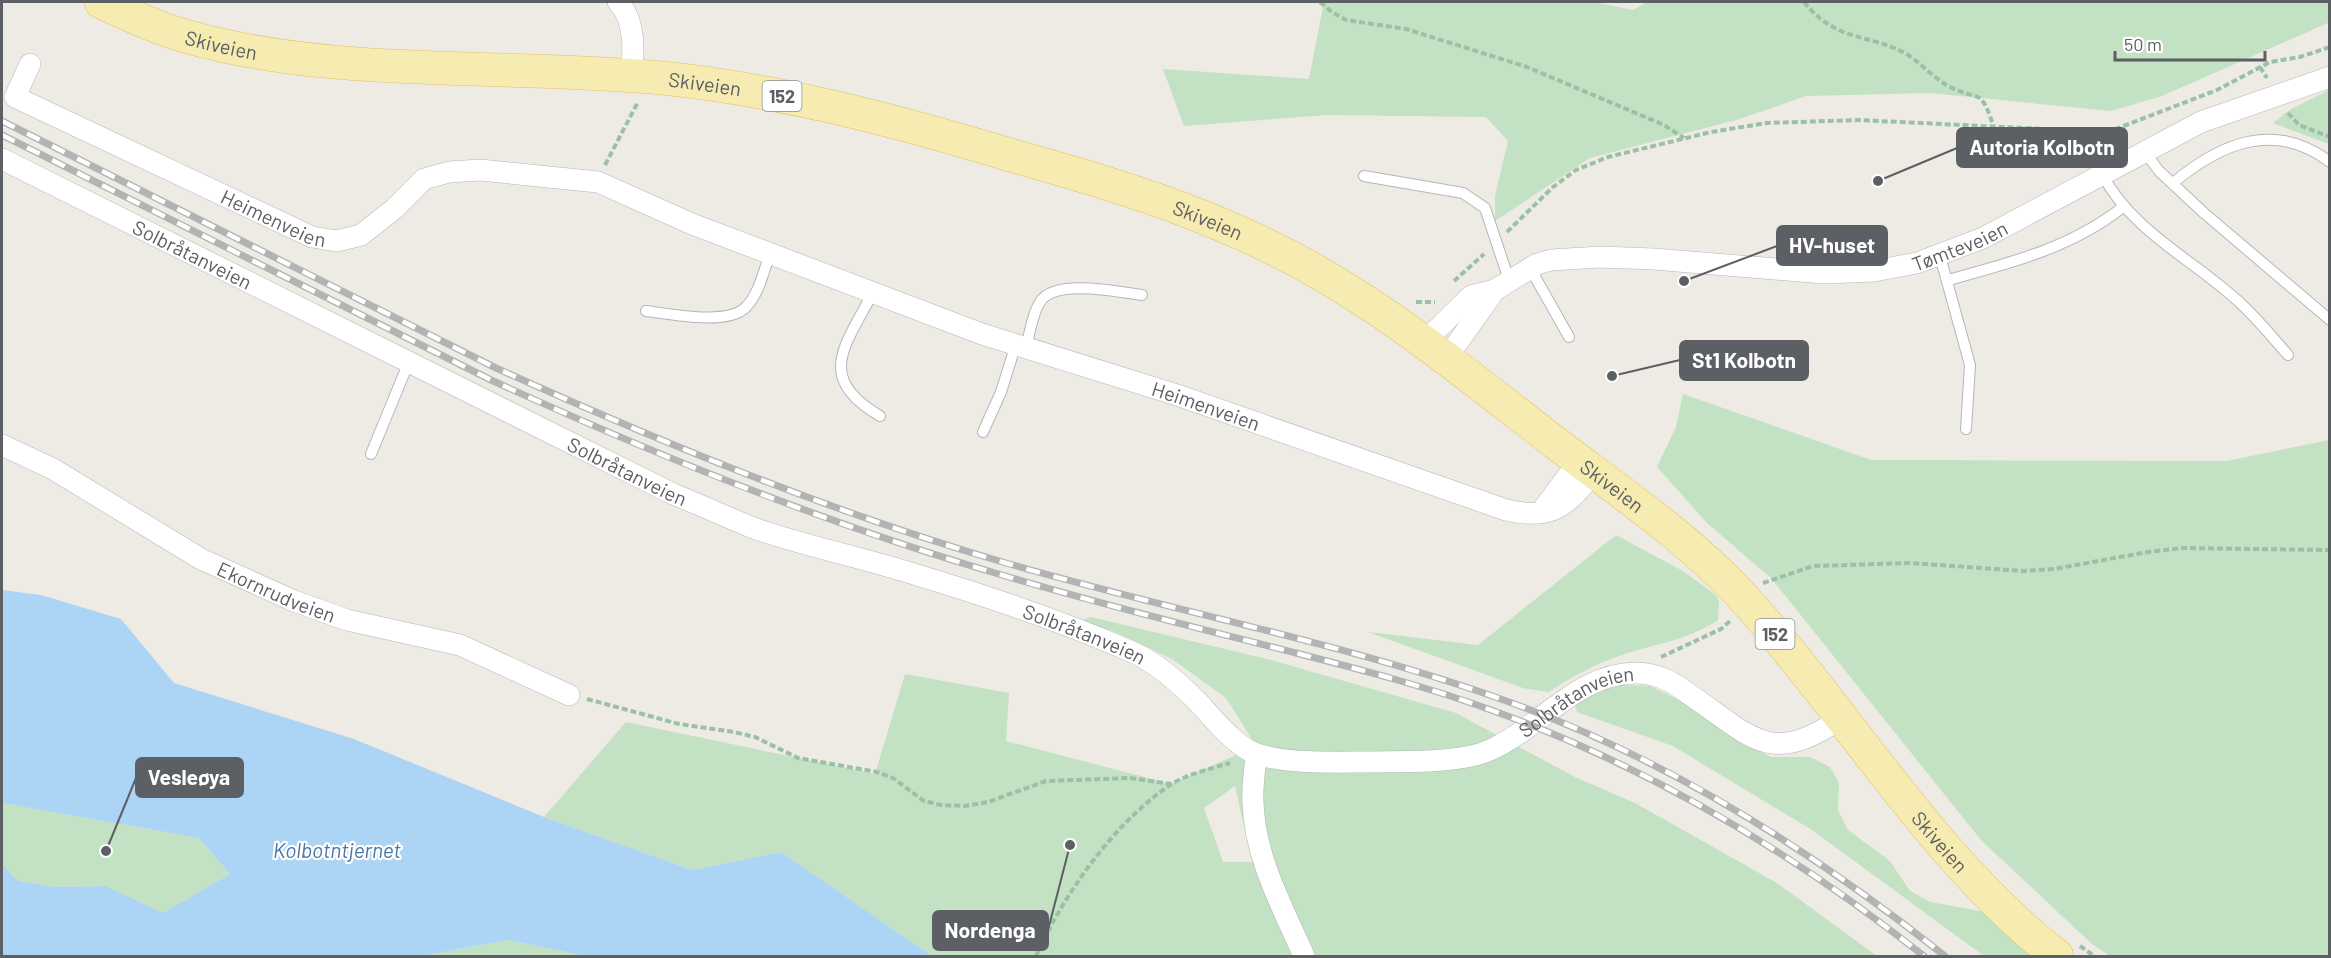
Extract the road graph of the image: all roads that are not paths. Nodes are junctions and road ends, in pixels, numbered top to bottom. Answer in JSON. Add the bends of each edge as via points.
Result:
{"nodes":[{"id":1,"x":101,"y":2,"type":"edge"},
{"id":2,"x":618,"y":2,"type":"edge"},
{"id":3,"x":30,"y":64,"type":"dead end"},
{"id":4,"x":2330,"y":76,"type":"edge"},
{"id":5,"x":638,"y":86,"type":"junction"},
{"id":6,"x":2145,"y":151,"type":"junction"},
{"id":7,"x":2,"y":159,"type":"edge"},
{"id":8,"x":2330,"y":162,"type":"edge"},
{"id":9,"x":2102,"y":174,"type":"junction"},
{"id":10,"x":1364,"y":176,"type":"dead end"},
{"id":11,"x":2173,"y":183,"type":"junction"},
{"id":12,"x":2123,"y":207,"type":"junction"},
{"id":13,"x":770,"y":253,"type":"junction"},
{"id":14,"x":1941,"y":256,"type":"junction"},
{"id":15,"x":1530,"y":268,"type":"junction"},
{"id":16,"x":1948,"y":280,"type":"junction"},
{"id":17,"x":1502,"y":285,"type":"junction"},
{"id":18,"x":873,"y":292,"type":"junction"},
{"id":19,"x":1142,"y":295,"type":"dead end"},
{"id":20,"x":646,"y":311,"type":"dead end"},
{"id":21,"x":2330,"y":320,"type":"edge"},
{"id":22,"x":1569,"y":337,"type":"dead end"},
{"id":23,"x":1021,"y":345,"type":"junction"},
{"id":24,"x":1434,"y":351,"type":"junction"},
{"id":25,"x":2288,"y":355,"type":"dead end"},
{"id":26,"x":408,"y":363,"type":"junction"},
{"id":27,"x":880,"y":416,"type":"dead end"},
{"id":28,"x":1966,"y":429,"type":"dead end"},
{"id":29,"x":983,"y":432,"type":"dead end"},
{"id":30,"x":2,"y":445,"type":"edge"},
{"id":31,"x":371,"y":454,"type":"dead end"},
{"id":32,"x":1587,"y":466,"type":"junction"},
{"id":33,"x":569,"y":694,"type":"road end"},
{"id":34,"x":1841,"y":718,"type":"junction"},
{"id":35,"x":1256,"y":755,"type":"junction"},
{"id":36,"x":1304,"y":957,"type":"edge"},
{"id":37,"x":2057,"y":957,"type":"edge"}],
"edges":[{"from":1,"to":5,"type":"main road","name":"Skiveien","number":"152","via":[[180,34],[272,53]]},
{"from":2,"to":5,"type":"street","via":[[632,31]]},
{"from":3,"to":13,"type":"street","name":"Heimenveien","via":[[15,97],[312,237],[337,241],[361,235],[424,178],[480,170],[598,182]]},
{"from":4,"to":6,"type":"street","name":"Tømteveien","via":[[2201,122]]},
{"from":5,"to":24,"type":"main road","name":"Skiveien","number":"152","via":[[735,88],[814,103],[938,133],[1116,186],[1205,218],[1286,254],[1339,284]]},
{"from":6,"to":9,"type":"street","name":"Tømteveien"},
{"from":6,"to":11,"type":"lane"},
{"from":7,"to":26,"type":"street","name":"Solbråtanveien"},
{"from":8,"to":11,"type":"lane","via":[[2294,143],[2257,138],[2216,154]]},
{"from":9,"to":12,"type":"lane"},
{"from":9,"to":14,"type":"street","name":"Tømteveien","via":[[1983,238]]},
{"from":10,"to":17,"type":"lane","via":[[1463,193],[1485,208],[1501,260]]},
{"from":11,"to":21,"type":"lane"},
{"from":12,"to":16,"type":"lane","via":[[2087,232],[2036,255]]},
{"from":12,"to":25,"type":"lane","via":[[2239,301]]},
{"from":13,"to":18,"type":"street","name":"Heimenveien"},
{"from":13,"to":20,"type":"lane","via":[[751,300],[741,312],[706,317]]},
{"from":14,"to":15,"type":"street","name":"Tømteveien","via":[[1850,273],[1606,257],[1551,260]]},
{"from":14,"to":16,"type":"lane"},
{"from":15,"to":17,"type":"street","name":"Tømteveien"},
{"from":15,"to":22,"type":"lane"},
{"from":16,"to":28,"type":"lane","via":[[1970,365]]},
{"from":17,"to":24,"type":"street","name":"Tømteveien"},
{"from":18,"to":23,"type":"street","name":"Heimenveien"},
{"from":18,"to":27,"type":"lane","via":[[839,366],[843,382],[853,395]]},
{"from":19,"to":23,"type":"lane","via":[[1082,288],[1050,292],[1039,303]]},
{"from":23,"to":29,"type":"lane"},
{"from":23,"to":32,"type":"street","name":"Heimenveien","via":[[1517,513],[1541,512]]},
{"from":24,"to":32,"type":"main road","name":"Skiveien","number":"152"},
{"from":26,"to":31,"type":"lane"},
{"from":26,"to":35,"type":"street","name":"Solbråtanveien","via":[[662,489],[756,528],[918,574],[1134,652],[1176,682],[1227,733]]},
{"from":30,"to":33,"type":"street","name":"Ekornrudveien","via":[[53,469],[201,559],[294,601],[346,620],[460,645]]},
{"from":32,"to":34,"type":"main road","name":"Skiveien","number":"152","via":[[1705,560],[1746,600]]},
{"from":34,"to":35,"type":"street","name":"Solbråtanveien","via":[[1817,735],[1793,744],[1772,745],[1755,740],[1673,683],[1656,675],[1635,673],[1590,684],[1487,752],[1450,759],[1367,762]]},
{"from":34,"to":37,"type":"main road","name":"Skiveien","number":"152","via":[[1947,852],[1995,903]]},
{"from":35,"to":36,"type":"street","via":[[1252,802],[1257,837],[1271,882]]}]}
